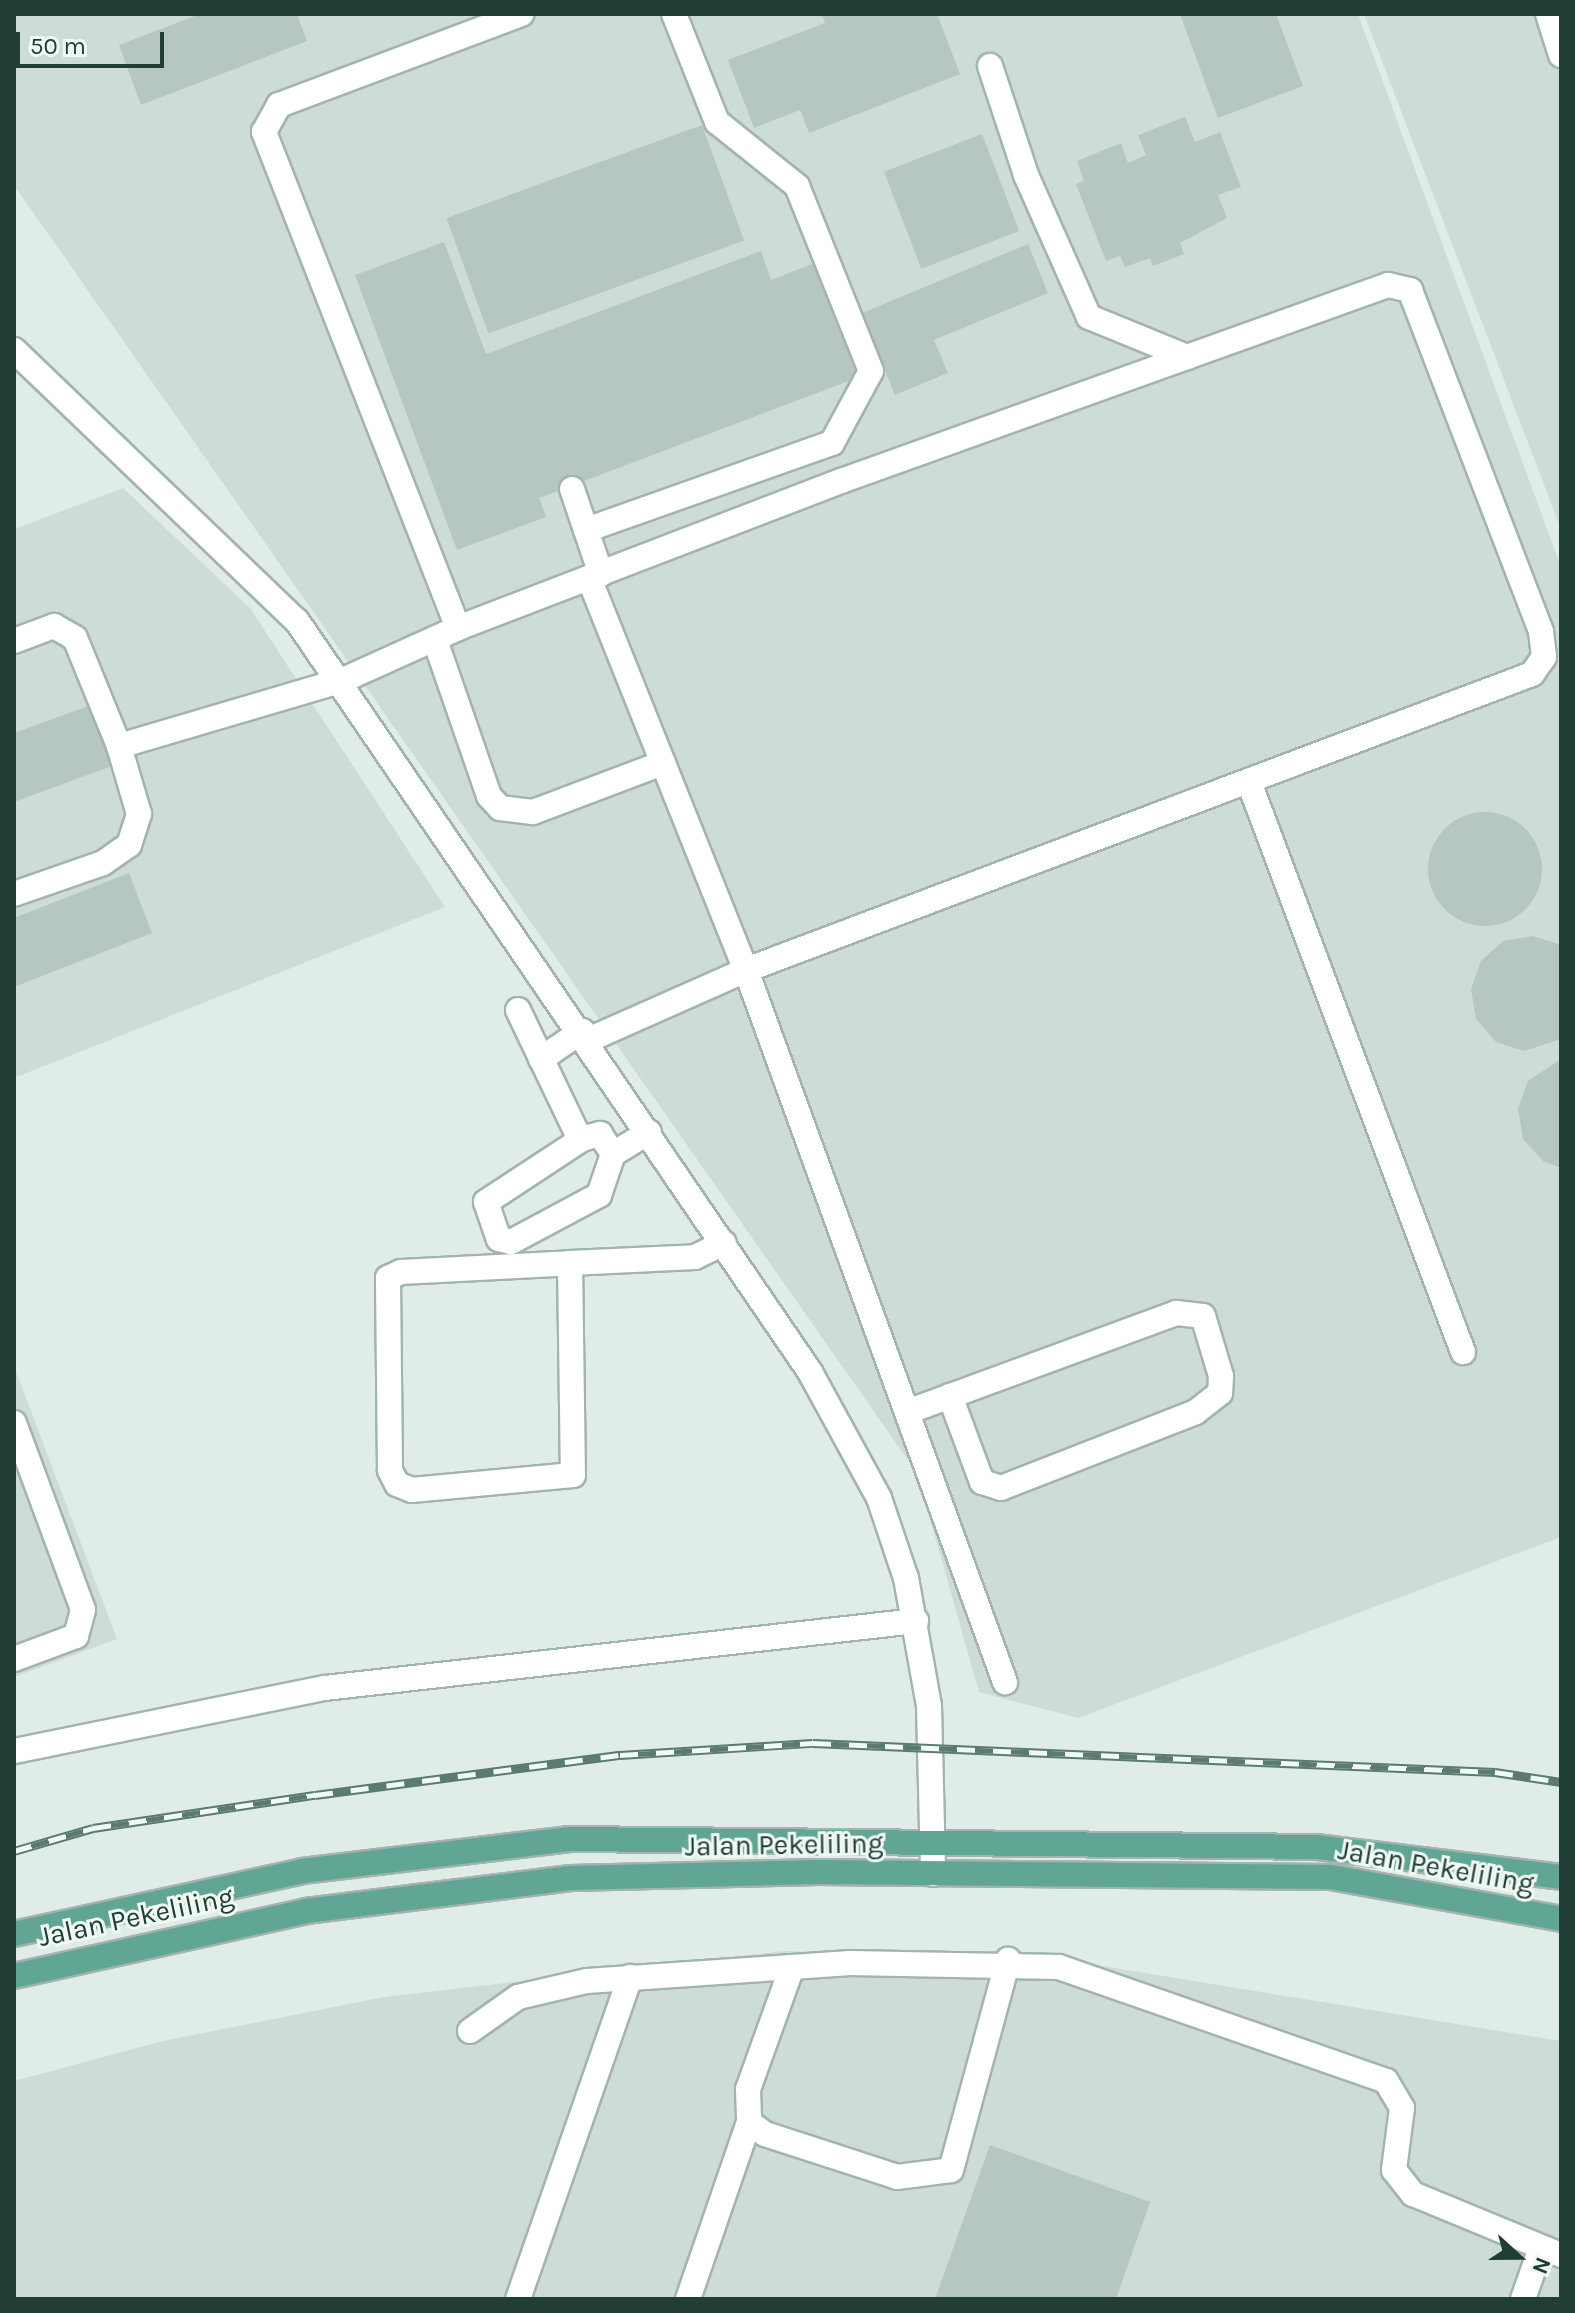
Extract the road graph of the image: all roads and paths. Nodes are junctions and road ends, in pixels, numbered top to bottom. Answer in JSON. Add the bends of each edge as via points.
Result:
{"nodes":[{"id":1,"x":521,"y":14,"type":"edge"},
{"id":2,"x":674,"y":14,"type":"edge"},
{"id":3,"x":1548,"y":14,"type":"edge"},
{"id":4,"x":1561,"y":55,"type":"edge"},
{"id":5,"x":990,"y":66,"type":"dead end"},
{"id":6,"x":14,"y":350,"type":"edge"},
{"id":7,"x":1187,"y":357,"type":"junction"},
{"id":8,"x":832,"y":443,"type":"junction"},
{"id":9,"x":841,"y":481,"type":"junction"},
{"id":10,"x":572,"y":489,"type":"dead end"},
{"id":11,"x":586,"y":530,"type":"junction"},
{"id":12,"x":595,"y":576,"type":"junction"},
{"id":13,"x":458,"y":628,"type":"junction"},
{"id":14,"x":435,"y":640,"type":"junction"},
{"id":15,"x":14,"y":641,"type":"edge"},
{"id":16,"x":343,"y":680,"type":"junction"},
{"id":17,"x":119,"y":746,"type":"junction"},
{"id":18,"x":663,"y":763,"type":"junction"},
{"id":19,"x":1249,"y":782,"type":"junction"},
{"id":20,"x":14,"y":894,"type":"edge"},
{"id":21,"x":746,"y":970,"type":"junction"},
{"id":22,"x":518,"y":1010,"type":"dead end"},
{"id":23,"x":585,"y":1036,"type":"junction"},
{"id":24,"x":541,"y":1059,"type":"junction"},
{"id":25,"x":649,"y":1132,"type":"junction"},
{"id":26,"x":582,"y":1139,"type":"junction"},
{"id":27,"x":613,"y":1154,"type":"junction"},
{"id":28,"x":724,"y":1243,"type":"junction"},
{"id":29,"x":570,"y":1263,"type":"junction"},
{"id":30,"x":1463,"y":1352,"type":"dead end"},
{"id":31,"x":950,"y":1396,"type":"junction"},
{"id":32,"x":907,"y":1412,"type":"junction"},
{"id":33,"x":14,"y":1423,"type":"edge"},
{"id":34,"x":916,"y":1621,"type":"junction"},
{"id":35,"x":14,"y":1659,"type":"edge"},
{"id":36,"x":1005,"y":1682,"type":"dead end"},
{"id":37,"x":14,"y":1751,"type":"edge"},
{"id":38,"x":934,"y":1840,"type":"junction"},
{"id":39,"x":933,"y":1874,"type":"junction"},
{"id":40,"x":1561,"y":1877,"type":"edge"},
{"id":41,"x":1561,"y":1919,"type":"edge"},
{"id":42,"x":14,"y":1934,"type":"edge"},
{"id":43,"x":1008,"y":1960,"type":"junction"},
{"id":44,"x":792,"y":1967,"type":"junction"},
{"id":45,"x":14,"y":1976,"type":"edge"},
{"id":46,"x":630,"y":1977,"type":"junction"},
{"id":47,"x":470,"y":2031,"type":"dead end"},
{"id":48,"x":749,"y":2122,"type":"junction"},
{"id":49,"x":1551,"y":2252,"type":"edge"},
{"id":50,"x":518,"y":2299,"type":"edge"},
{"id":51,"x":688,"y":2299,"type":"edge"},
{"id":52,"x":1523,"y":2299,"type":"edge"}],
"edges":[{"from":1,"to":13,"type":"street","via":[[279,105],[264,132]]},
{"from":2,"to":8,"type":"street","via":[[717,122],[797,186],[868,359],[867,384]]},
{"from":3,"to":4,"type":"street"},
{"from":5,"to":7,"type":"street","via":[[1026,175],[1089,317]]},
{"from":6,"to":16,"type":"street","via":[[297,621]]},
{"from":7,"to":9,"type":"street"},
{"from":7,"to":19,"type":"street","via":[[1388,285],[1410,290],[1545,646],[1540,666],[1522,680]]},
{"from":8,"to":9,"type":"street"},
{"from":8,"to":11,"type":"street"},
{"from":9,"to":12,"type":"street"},
{"from":10,"to":11,"type":"street"},
{"from":11,"to":12,"type":"street"},
{"from":12,"to":13,"type":"street"},
{"from":12,"to":18,"type":"street"},
{"from":13,"to":14,"type":"street"},
{"from":14,"to":16,"type":"street"},
{"from":14,"to":18,"type":"street","via":[[489,796],[500,808],[533,812]]},
{"from":15,"to":17,"type":"street","via":[[54,626],[75,638]]},
{"from":16,"to":17,"type":"street"},
{"from":16,"to":23,"type":"street"},
{"from":17,"to":20,"type":"street","via":[[139,814],[129,845],[103,863]]},
{"from":18,"to":21,"type":"street"},
{"from":19,"to":21,"type":"street"},
{"from":19,"to":30,"type":"street"},
{"from":21,"to":23,"type":"street"},
{"from":21,"to":32,"type":"street"},
{"from":22,"to":24,"type":"street"},
{"from":23,"to":24,"type":"street"},
{"from":23,"to":25,"type":"street"},
{"from":24,"to":26,"type":"street"},
{"from":25,"to":27,"type":"street"},
{"from":25,"to":28,"type":"street"},
{"from":26,"to":27,"type":"street","via":[[600,1134]]},
{"from":26,"to":27,"type":"street","via":[[486,1202],[499,1239],[511,1242],[599,1195]]},
{"from":28,"to":29,"type":"street","via":[[695,1257]]},
{"from":28,"to":34,"type":"street","via":[[810,1372],[879,1498]]},
{"from":29,"to":29,"type":"street","via":[[388,1278],[389,1441],[397,1484],[412,1490],[573,1475]]},
{"from":31,"to":31,"type":"street","via":[[1191,1311],[1203,1316],[1221,1376],[1220,1393],[1196,1412],[1001,1488],[982,1482]]},
{"from":31,"to":32,"type":"street"},
{"from":32,"to":36,"type":"street"},
{"from":33,"to":35,"type":"street","via":[[83,1610],[76,1636]]},
{"from":34,"to":37,"type":"street","via":[[325,1688]]},
{"from":34,"to":38,"type":"street","via":[[929,1706]]},
{"from":38,"to":39,"type":"street"},
{"from":38,"to":40,"type":"main road","name":"Jalan Pekeliling","via":[[1317,1847]]},
{"from":38,"to":42,"type":"main road","name":"Jalan Pekeliling","via":[[570,1839],[302,1871]]},
{"from":39,"to":41,"type":"main road","name":"Jalan Pekeliling","via":[[1331,1877]]},
{"from":39,"to":45,"type":"main road","name":"Jalan Pekeliling","via":[[571,1878],[306,1911]]},
{"from":43,"to":44,"type":"street"},
{"from":43,"to":48,"type":"street","via":[[951,2170],[897,2177],[765,2134]]},
{"from":43,"to":49,"type":"street","via":[[1096,1976],[1386,2081],[1402,2108],[1392,2151],[1401,2181],[1431,2204]]},
{"from":44,"to":46,"type":"street"},
{"from":44,"to":48,"type":"street","via":[[748,2089]]},
{"from":46,"to":47,"type":"street","via":[[518,1997]]},
{"from":46,"to":50,"type":"street"},
{"from":48,"to":51,"type":"street"},
{"from":49,"to":52,"type":"street"}]}
